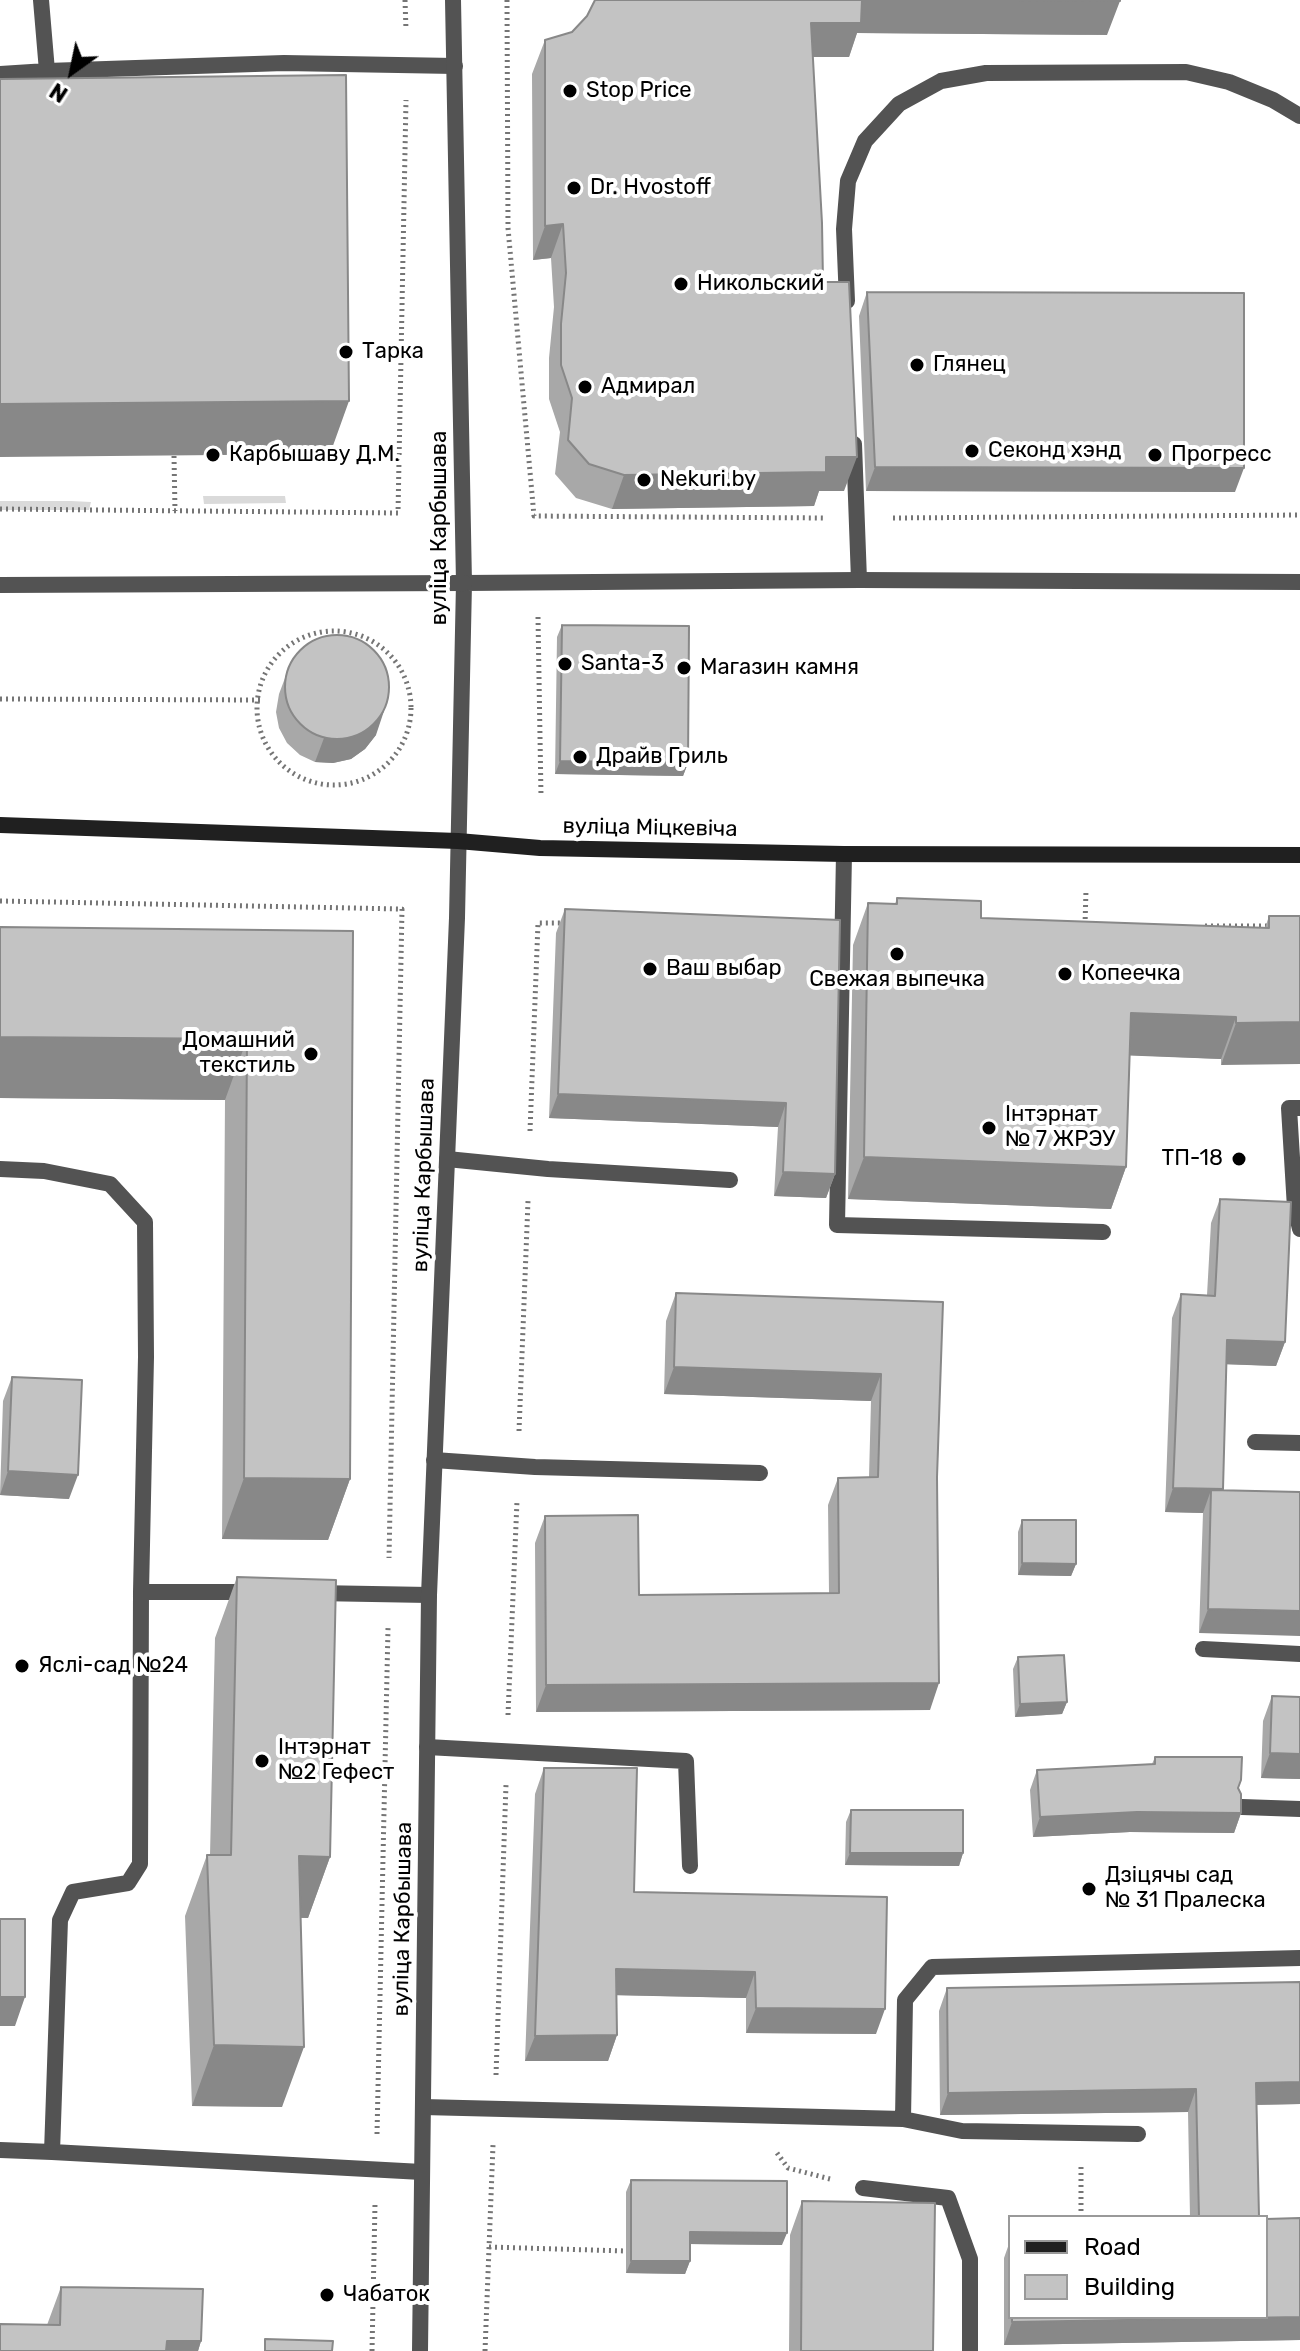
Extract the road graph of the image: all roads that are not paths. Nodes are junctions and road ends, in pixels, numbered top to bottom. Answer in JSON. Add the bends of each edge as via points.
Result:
{"nodes":[{"id":1,"x":41,"y":0,"type":"edge"},
{"id":2,"x":453,"y":0,"type":"edge"},
{"id":3,"x":455,"y":66,"type":"junction"},
{"id":4,"x":47,"y":71,"type":"junction"},
{"id":5,"x":0,"y":74,"type":"edge"},
{"id":6,"x":1300,"y":116,"type":"edge"},
{"id":7,"x":848,"y":320,"type":"edge"},
{"id":8,"x":853,"y":427,"type":"edge"},
{"id":9,"x":859,"y":580,"type":"junction"},
{"id":10,"x":1300,"y":582,"type":"edge"},
{"id":11,"x":464,"y":583,"type":"junction"},
{"id":12,"x":0,"y":585,"type":"edge"},
{"id":13,"x":0,"y":825,"type":"edge"},
{"id":14,"x":458,"y":841,"type":"junction"},
{"id":15,"x":844,"y":854,"type":"junction"},
{"id":16,"x":1300,"y":855,"type":"edge"},
{"id":17,"x":1300,"y":1108,"type":"edge"},
{"id":18,"x":447,"y":1159,"type":"junction"},
{"id":19,"x":0,"y":1169,"type":"edge"},
{"id":20,"x":730,"y":1180,"type":"dead end"},
{"id":21,"x":1300,"y":1229,"type":"edge"},
{"id":22,"x":1103,"y":1232,"type":"dead end"},
{"id":23,"x":1255,"y":1442,"type":"dead end"},
{"id":24,"x":1300,"y":1443,"type":"edge"},
{"id":25,"x":434,"y":1460,"type":"junction"},
{"id":26,"x":760,"y":1473,"type":"dead end"},
{"id":27,"x":141,"y":1592,"type":"junction"},
{"id":28,"x":265,"y":1592,"type":"edge"},
{"id":29,"x":296,"y":1593,"type":"edge"},
{"id":30,"x":429,"y":1595,"type":"junction"},
{"id":31,"x":1203,"y":1649,"type":"dead end"},
{"id":32,"x":1300,"y":1654,"type":"edge"},
{"id":33,"x":427,"y":1747,"type":"junction"},
{"id":34,"x":1242,"y":1807,"type":"edge"},
{"id":35,"x":1300,"y":1809,"type":"edge"},
{"id":36,"x":690,"y":1866,"type":"dead end"},
{"id":37,"x":1300,"y":1958,"type":"edge"},
{"id":38,"x":423,"y":2107,"type":"junction"},
{"id":39,"x":903,"y":2119,"type":"junction"},
{"id":40,"x":1138,"y":2134,"type":"dead end"},
{"id":41,"x":0,"y":2150,"type":"edge"},
{"id":42,"x":52,"y":2152,"type":"junction"},
{"id":43,"x":422,"y":2172,"type":"junction"},
{"id":44,"x":863,"y":2188,"type":"road end"},
{"id":45,"x":420,"y":2351,"type":"edge"},
{"id":46,"x":970,"y":2351,"type":"edge"}],
"edges":[{"from":1,"to":4,"type":"street"},
{"from":2,"to":3,"type":"street","name":"вуліца Карбышава"},
{"from":3,"to":4,"type":"street","via":[[284,63]]},
{"from":3,"to":11,"type":"street","name":"вуліца Карбышава"},
{"from":4,"to":5,"type":"street"},
{"from":6,"to":7,"type":"street","via":[[1229,82],[1186,72],[986,73],[941,81],[899,104],[865,141],[848,181]]},
{"from":8,"to":9,"type":"street"},
{"from":9,"to":10,"type":"street"},
{"from":9,"to":11,"type":"street"},
{"from":11,"to":12,"type":"street"},
{"from":11,"to":14,"type":"street","name":"вуліца Карбышава"},
{"from":13,"to":14,"type":"main road","name":"вуліца Міцкевіча"},
{"from":14,"to":15,"type":"main road","name":"вуліца Міцкевіча","via":[[540,848]]},
{"from":14,"to":18,"type":"street","name":"вуліца Карбышава"},
{"from":15,"to":16,"type":"main road","name":"вуліца Міцкевіча"},
{"from":15,"to":22,"type":"street","via":[[837,1225]]},
{"from":17,"to":21,"type":"street","via":[[1289,1108]]},
{"from":18,"to":20,"type":"street"},
{"from":18,"to":25,"type":"street","name":"вуліца Карбышава"},
{"from":19,"to":27,"type":"street","via":[[110,1184],[145,1222]]},
{"from":23,"to":24,"type":"street"},
{"from":25,"to":26,"type":"street"},
{"from":25,"to":30,"type":"street","name":"вуліца Карбышава"},
{"from":27,"to":28,"type":"street"},
{"from":27,"to":42,"type":"street","via":[[140,1864],[128,1883],[73,1892],[60,1920]]},
{"from":29,"to":30,"type":"street"},
{"from":30,"to":33,"type":"street","name":"вуліца Карбышава"},
{"from":31,"to":32,"type":"street"},
{"from":33,"to":36,"type":"street","via":[[686,1761]]},
{"from":33,"to":38,"type":"street","name":"вуліца Карбышава"},
{"from":34,"to":35,"type":"street"},
{"from":37,"to":39,"type":"street","via":[[932,1967],[905,2000]]},
{"from":38,"to":39,"type":"street"},
{"from":38,"to":43,"type":"street","name":"вуліца Карбышава"},
{"from":39,"to":40,"type":"street","via":[[962,2131]]},
{"from":41,"to":42,"type":"street"},
{"from":42,"to":43,"type":"street"},
{"from":43,"to":45,"type":"street","name":"вуліца Карбышава"},
{"from":44,"to":46,"type":"street","via":[[948,2198],[970,2259]]}]}
